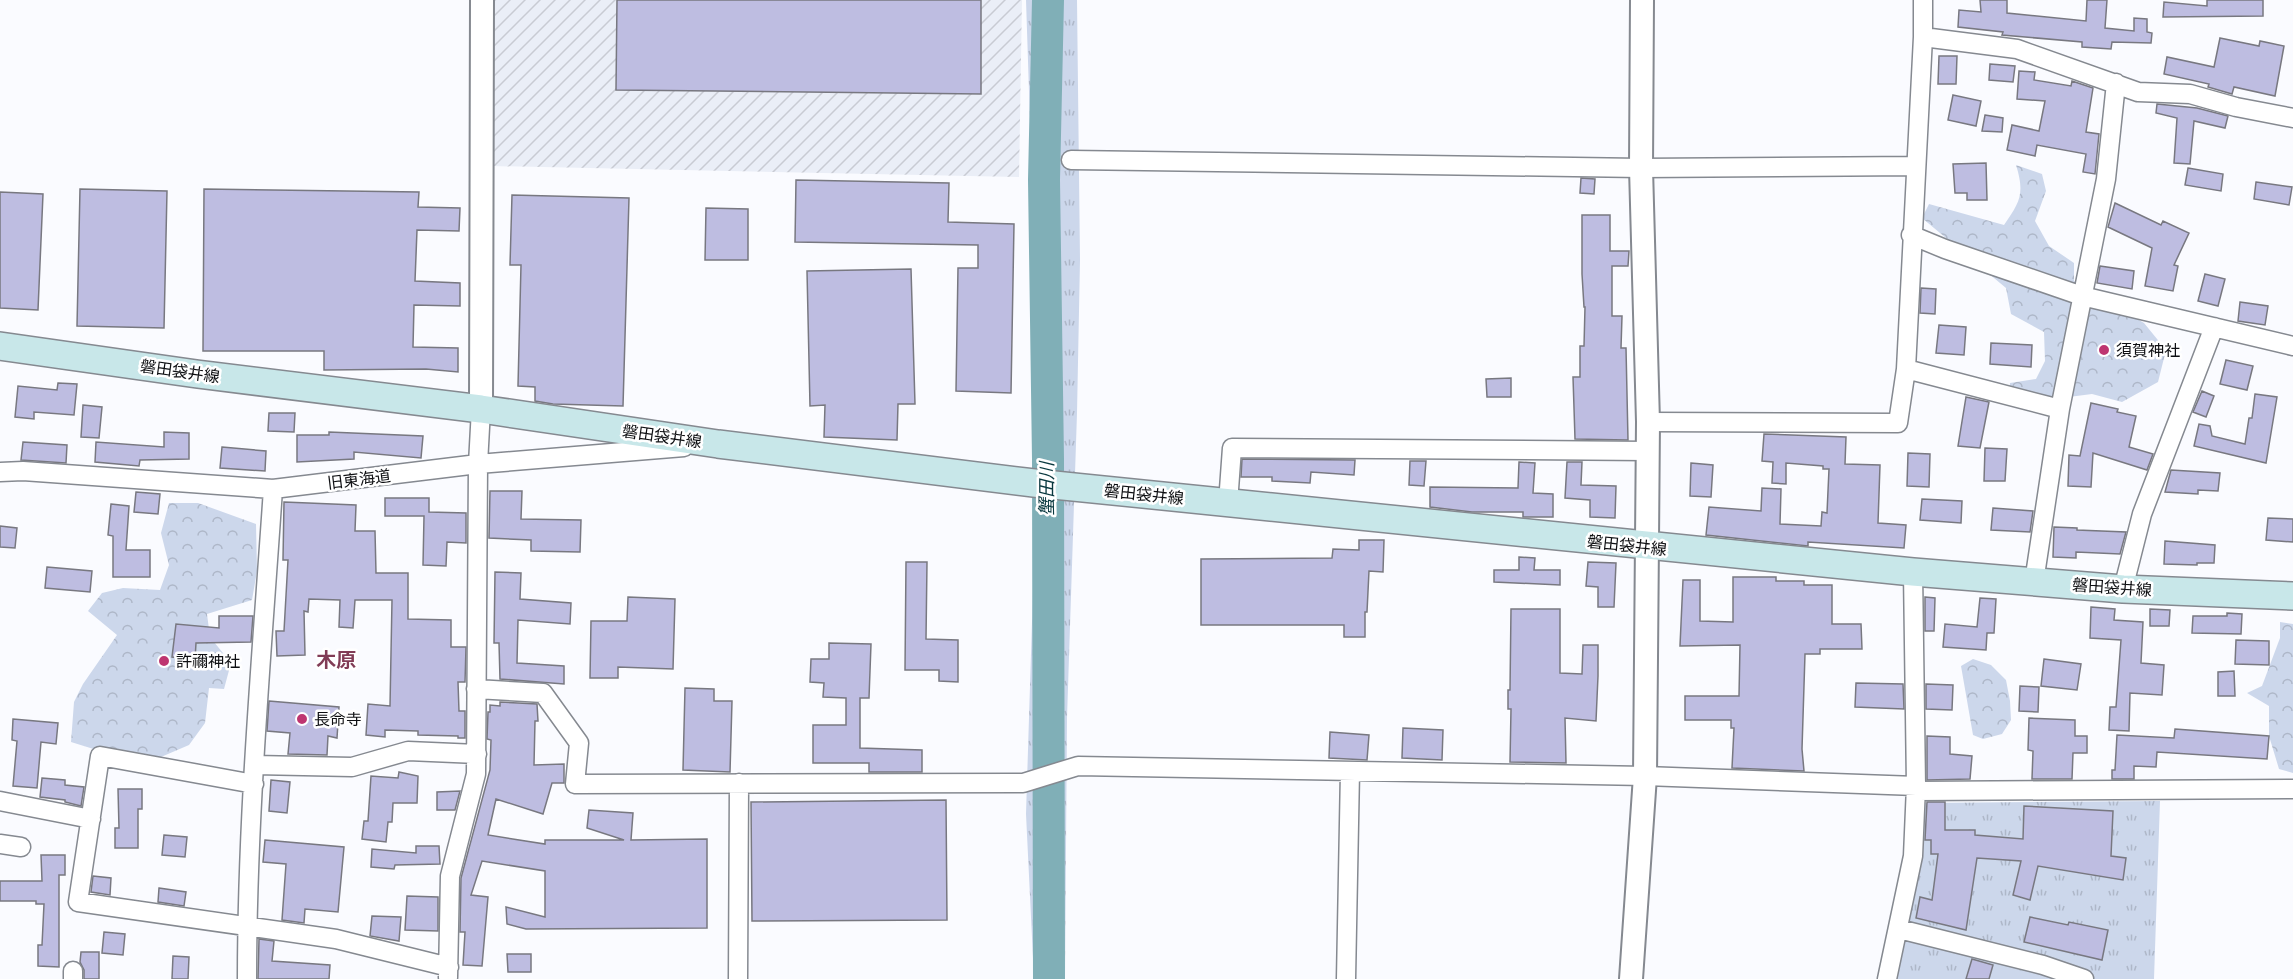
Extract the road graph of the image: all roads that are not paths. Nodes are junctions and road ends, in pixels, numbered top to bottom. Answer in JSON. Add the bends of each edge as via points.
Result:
{"nodes":[{"id":1,"x":482,"y":0,"type":"edge"},
{"id":2,"x":1642,"y":0,"type":"edge"},
{"id":3,"x":1923,"y":0,"type":"edge"},
{"id":4,"x":1923,"y":37,"type":"junction"},
{"id":5,"x":2116,"y":83,"type":"junction"},
{"id":6,"x":2293,"y":118,"type":"edge"},
{"id":7,"x":1071,"y":160,"type":"dead end"},
{"id":8,"x":1916,"y":166,"type":"junction"},
{"id":9,"x":1641,"y":168,"type":"junction"},
{"id":10,"x":1911,"y":235,"type":"junction"},
{"id":11,"x":2082,"y":296,"type":"junction"},
{"id":12,"x":2214,"y":327,"type":"junction"},
{"id":13,"x":0,"y":346,"type":"edge"},
{"id":14,"x":2293,"y":346,"type":"edge"},
{"id":15,"x":1906,"y":369,"type":"junction"},
{"id":16,"x":481,"y":409,"type":"junction"},
{"id":17,"x":2060,"y":409,"type":"junction"},
{"id":18,"x":1648,"y":422,"type":"junction"},
{"id":19,"x":718,"y":444,"type":"junction"},
{"id":20,"x":1648,"y":451,"type":"junction"},
{"id":21,"x":478,"y":464,"type":"junction"},
{"id":22,"x":0,"y":472,"type":"edge"},
{"id":23,"x":273,"y":489,"type":"junction"},
{"id":24,"x":1228,"y":503,"type":"junction"},
{"id":25,"x":1648,"y":547,"type":"junction"},
{"id":26,"x":1913,"y":572,"type":"junction"},
{"id":27,"x":2034,"y":582,"type":"junction"},
{"id":28,"x":2123,"y":589,"type":"junction"},
{"id":29,"x":2293,"y":596,"type":"edge"},
{"id":30,"x":476,"y":689,"type":"junction"},
{"id":31,"x":477,"y":754,"type":"junction"},
{"id":32,"x":1350,"y":771,"type":"junction"},
{"id":33,"x":254,"y":774,"type":"junction"},
{"id":34,"x":1646,"y":776,"type":"junction"},
{"id":35,"x":739,"y":783,"type":"junction"},
{"id":36,"x":1916,"y":789,"type":"junction"},
{"id":37,"x":2293,"y":789,"type":"edge"},
{"id":38,"x":0,"y":801,"type":"edge"},
{"id":39,"x":91,"y":819,"type":"junction"},
{"id":40,"x":0,"y":844,"type":"edge"},
{"id":41,"x":21,"y":847,"type":"dead end"},
{"id":42,"x":247,"y":927,"type":"junction"},
{"id":43,"x":1899,"y":929,"type":"junction"},
{"id":44,"x":448,"y":973,"type":"edge"},
{"id":45,"x":247,"y":979,"type":"edge"},
{"id":46,"x":738,"y":979,"type":"edge"},
{"id":47,"x":1346,"y":979,"type":"edge"},
{"id":48,"x":1631,"y":979,"type":"edge"},
{"id":49,"x":1887,"y":979,"type":"edge"},
{"id":50,"x":2084,"y":979,"type":"edge"}],
"edges":[{"from":1,"to":16,"type":"street"},
{"from":2,"to":9,"type":"street"},
{"from":3,"to":4,"type":"street"},
{"from":4,"to":5,"type":"street","via":[[2017,49]]},
{"from":4,"to":8,"type":"street"},
{"from":5,"to":6,"type":"street","via":[[2138,92],[2190,94]]},
{"from":5,"to":11,"type":"street","via":[[2106,179]]},
{"from":7,"to":9,"type":"street"},
{"from":8,"to":9,"type":"street"},
{"from":8,"to":10,"type":"street"},
{"from":9,"to":18,"type":"street"},
{"from":10,"to":11,"type":"street"},
{"from":10,"to":15,"type":"street"},
{"from":11,"to":12,"type":"street"},
{"from":11,"to":17,"type":"street"},
{"from":12,"to":14,"type":"street"},
{"from":12,"to":28,"type":"street","via":[[2142,514]]},
{"from":13,"to":16,"type":"main road","name":"磐田袋井線"},
{"from":15,"to":17,"type":"street"},
{"from":15,"to":18,"type":"street","via":[[1898,423]]},
{"from":16,"to":19,"type":"main road","name":"磐田袋井線"},
{"from":16,"to":21,"type":"street"},
{"from":17,"to":27,"type":"street"},
{"from":18,"to":20,"type":"street"},
{"from":19,"to":21,"type":"street","name":"旧東海道"},
{"from":19,"to":24,"type":"main road","name":"磐田袋井線"},
{"from":20,"to":24,"type":"street","via":[[1232,448]]},
{"from":20,"to":25,"type":"street"},
{"from":21,"to":23,"type":"street","name":"旧東海道"},
{"from":21,"to":30,"type":"street"},
{"from":22,"to":23,"type":"street","name":"旧東海道"},
{"from":23,"to":33,"type":"street"},
{"from":24,"to":25,"type":"main road","name":"磐田袋井線"},
{"from":25,"to":26,"type":"main road","name":"磐田袋井線"},
{"from":25,"to":34,"type":"street"},
{"from":26,"to":27,"type":"main road","name":"磐田袋井線"},
{"from":26,"to":36,"type":"street"},
{"from":27,"to":28,"type":"main road","name":"磐田袋井線"},
{"from":28,"to":29,"type":"main road","name":"磐田袋井線"},
{"from":30,"to":31,"type":"street"},
{"from":30,"to":35,"type":"street","via":[[543,693],[579,743],[575,784]]},
{"from":31,"to":33,"type":"street","via":[[408,751],[352,767]]},
{"from":31,"to":44,"type":"street","via":[[476,774],[450,876]]},
{"from":32,"to":34,"type":"street"},
{"from":32,"to":35,"type":"street","via":[[1078,766],[1023,783]]},
{"from":32,"to":47,"type":"street"},
{"from":33,"to":39,"type":"street","via":[[100,756]]},
{"from":33,"to":42,"type":"street"},
{"from":34,"to":36,"type":"street"},
{"from":34,"to":48,"type":"street"},
{"from":35,"to":46,"type":"street"},
{"from":36,"to":37,"type":"street"},
{"from":36,"to":43,"type":"street","via":[[1912,856]]},
{"from":38,"to":39,"type":"street"},
{"from":39,"to":42,"type":"street","via":[[78,902]]},
{"from":40,"to":41,"type":"street"},
{"from":42,"to":44,"type":"street","via":[[336,939]]},
{"from":42,"to":45,"type":"street"},
{"from":43,"to":49,"type":"street"},
{"from":43,"to":50,"type":"street"}]}
